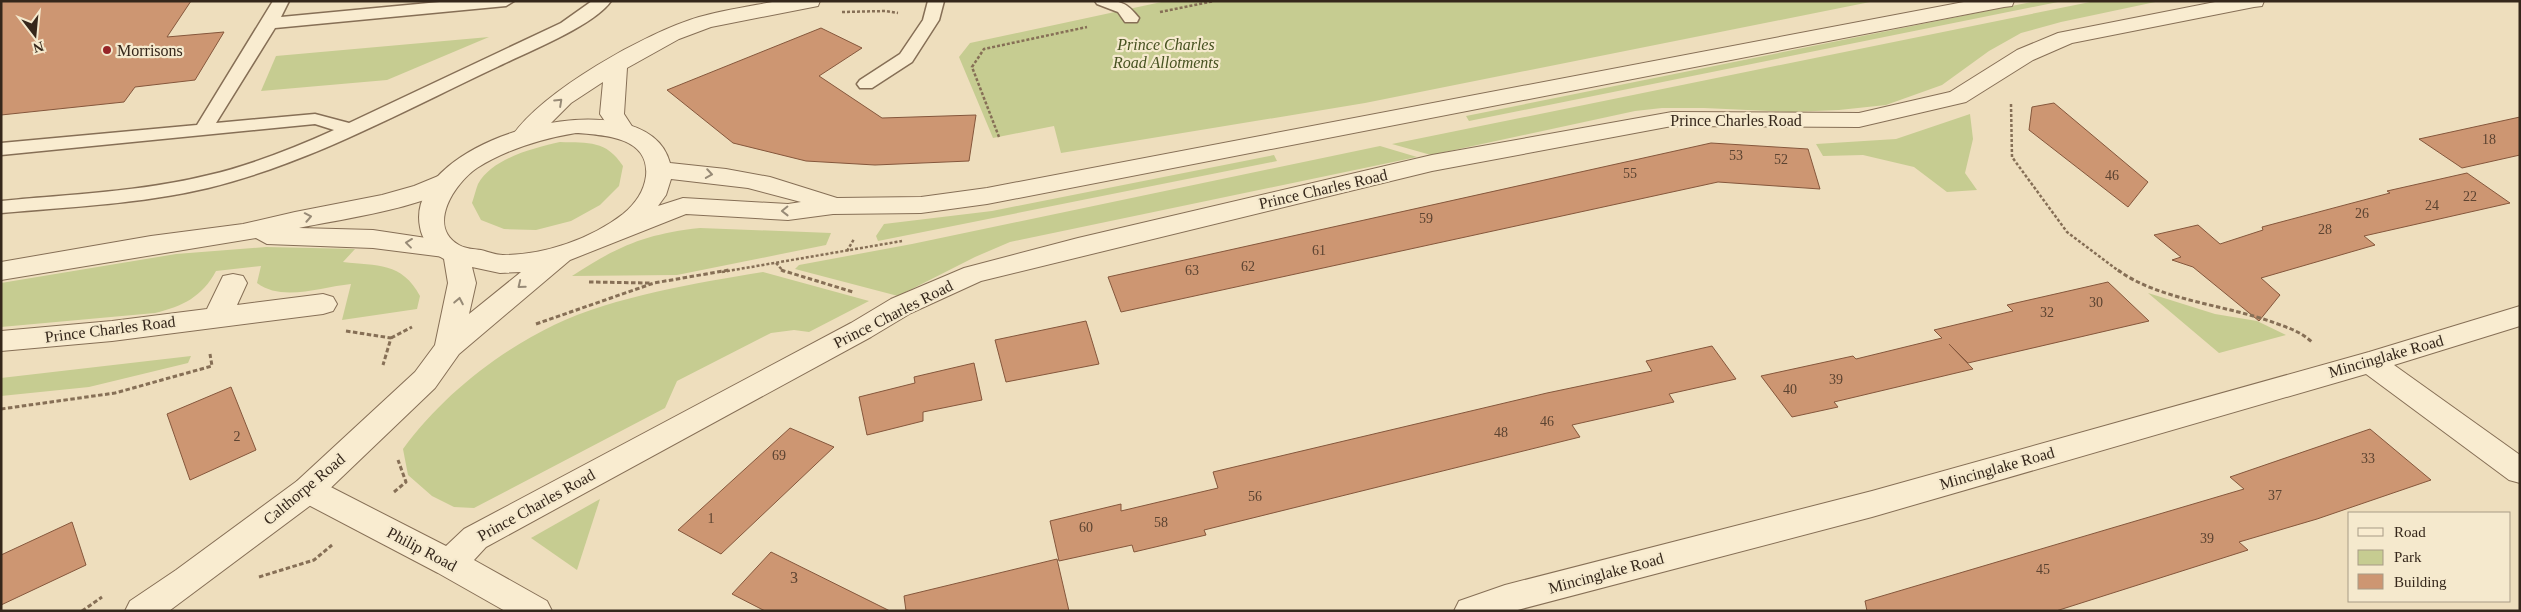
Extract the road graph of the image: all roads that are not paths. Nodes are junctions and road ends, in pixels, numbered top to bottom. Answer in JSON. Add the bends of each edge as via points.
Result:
{"nodes":[{"id":1,"x":281,"y":1,"type":"edge"},
{"id":2,"x":506,"y":1,"type":"edge"},
{"id":3,"x":603,"y":1,"type":"edge"},
{"id":4,"x":810,"y":1,"type":"edge"},
{"id":5,"x":936,"y":1,"type":"edge"},
{"id":6,"x":1104,"y":1,"type":"edge"},
{"id":7,"x":2004,"y":1,"type":"edge"},
{"id":8,"x":2254,"y":1,"type":"edge"},
{"id":9,"x":1131,"y":18,"type":"road end"},
{"id":10,"x":269,"y":23,"type":"junction"},
{"id":11,"x":616,"y":65,"type":"junction"},
{"id":12,"x":866,"y":84,"type":"dead end"},
{"id":13,"x":204,"y":128,"type":"junction"},
{"id":14,"x":349,"y":130,"type":"junction"},
{"id":15,"x":622,"y":131,"type":"junction"},
{"id":16,"x":524,"y":136,"type":"junction"},
{"id":17,"x":1,"y":149,"type":"edge"},
{"id":18,"x":660,"y":170,"type":"junction"},
{"id":19,"x":448,"y":180,"type":"junction"},
{"id":20,"x":833,"y":206,"type":"junction"},
{"id":21,"x":1,"y":207,"type":"edge"},
{"id":22,"x":243,"y":233,"type":"junction"},
{"id":23,"x":614,"y":233,"type":"junction"},
{"id":24,"x":450,"y":251,"type":"junction"},
{"id":25,"x":560,"y":256,"type":"junction"},
{"id":26,"x":1,"y":271,"type":"edge"},
{"id":27,"x":233,"y":282,"type":"dead end"},
{"id":28,"x":323,"y":304,"type":"dead end"},
{"id":29,"x":218,"y":316,"type":"junction"},
{"id":30,"x":2520,"y":316,"type":"edge"},
{"id":31,"x":1,"y":341,"type":"edge"},
{"id":32,"x":450,"y":347,"type":"junction"},
{"id":33,"x":2357,"y":365,"type":"junction"},
{"id":34,"x":2520,"y":471,"type":"edge"},
{"id":35,"x":308,"y":490,"type":"junction"},
{"id":36,"x":450,"y":563,"type":"junction"},
{"id":37,"x":1509,"y":605,"type":"edge"},
{"id":38,"x":142,"y":611,"type":"edge"},
{"id":39,"x":535,"y":611,"type":"edge"},
{"id":40,"x":1471,"y":611,"type":"edge"}],
"edges":[{"from":1,"to":10,"type":"lane"},
{"from":2,"to":10,"type":"lane"},
{"from":3,"to":14,"type":"lane","via":[[567,27]]},
{"from":4,"to":11,"type":"street","via":[[706,22],[671,34]]},
{"from":5,"to":12,"type":"lane","via":[[931,20],[906,58]]},
{"from":6,"to":9,"type":"lane","via":[[1124,8]]},
{"from":7,"to":20,"type":"street","via":[[987,196],[921,205]]},
{"from":8,"to":36,"type":"street","name":"Prince Charles Road","via":[[2066,38],[2026,55],[1958,97],[1859,120],[1672,119],[1432,164],[973,274],[901,306],[475,538]]},
{"from":10,"to":13,"type":"lane"},
{"from":11,"to":15,"type":"street","via":[[612,114]]},
{"from":16,"to":11,"type":"street","one_way":true,"via":[[562,98]]},
{"from":13,"to":14,"type":"lane","via":[[315,118]]},
{"from":13,"to":17,"type":"lane"},
{"from":14,"to":21,"type":"lane","via":[[269,163],[205,182]]},
{"from":15,"to":16,"type":"street","via":[[576,126]]},
{"from":15,"to":18,"type":"street","via":[[643,141],[655,154]]},
{"from":16,"to":19,"type":"street","via":[[469,162]]},
{"from":18,"to":20,"type":"street","one_way":true,"via":[[707,174],[805,193]]},
{"from":18,"to":23,"type":"street","via":[[658,185],[649,202]]},
{"from":22,"to":19,"type":"street","one_way":true,"via":[[423,192]]},
{"from":19,"to":24,"type":"street","name":"Calthorpe Road","via":[[432,204],[431,228]]},
{"from":20,"to":23,"type":"street","one_way":true,"via":[[788,212],[683,206]]},
{"from":24,"to":22,"type":"street","one_way":true,"via":[[373,239]]},
{"from":22,"to":26,"type":"street","via":[[131,248]]},
{"from":23,"to":25,"type":"street"},
{"from":24,"to":25,"type":"street","via":[[503,264]]},
{"from":32,"to":24,"type":"street","name":"Calthorpe Road","one_way":true,"via":[[462,283]]},
{"from":25,"to":32,"type":"street","name":"Calthorpe Road","one_way":true},
{"from":27,"to":29,"type":"street"},
{"from":28,"to":29,"type":"street","name":"Prince Charles Road"},
{"from":29,"to":31,"type":"street","name":"Prince Charles Road","via":[[112,331]]},
{"from":30,"to":33,"type":"street","name":"Mincinglake Road"},
{"from":32,"to":35,"type":"street","name":"Calthorpe Road","via":[[425,380]]},
{"from":33,"to":34,"type":"street"},
{"from":33,"to":37,"type":"street","name":"Mincinglake Road"},
{"from":35,"to":36,"type":"street","name":"Philip Road"},
{"from":35,"to":38,"type":"street","name":"Calthorpe Road"},
{"from":36,"to":39,"type":"street","name":"Philip Road"},
{"from":37,"to":40,"type":"street","name":"Mincinglake Road"}]}
